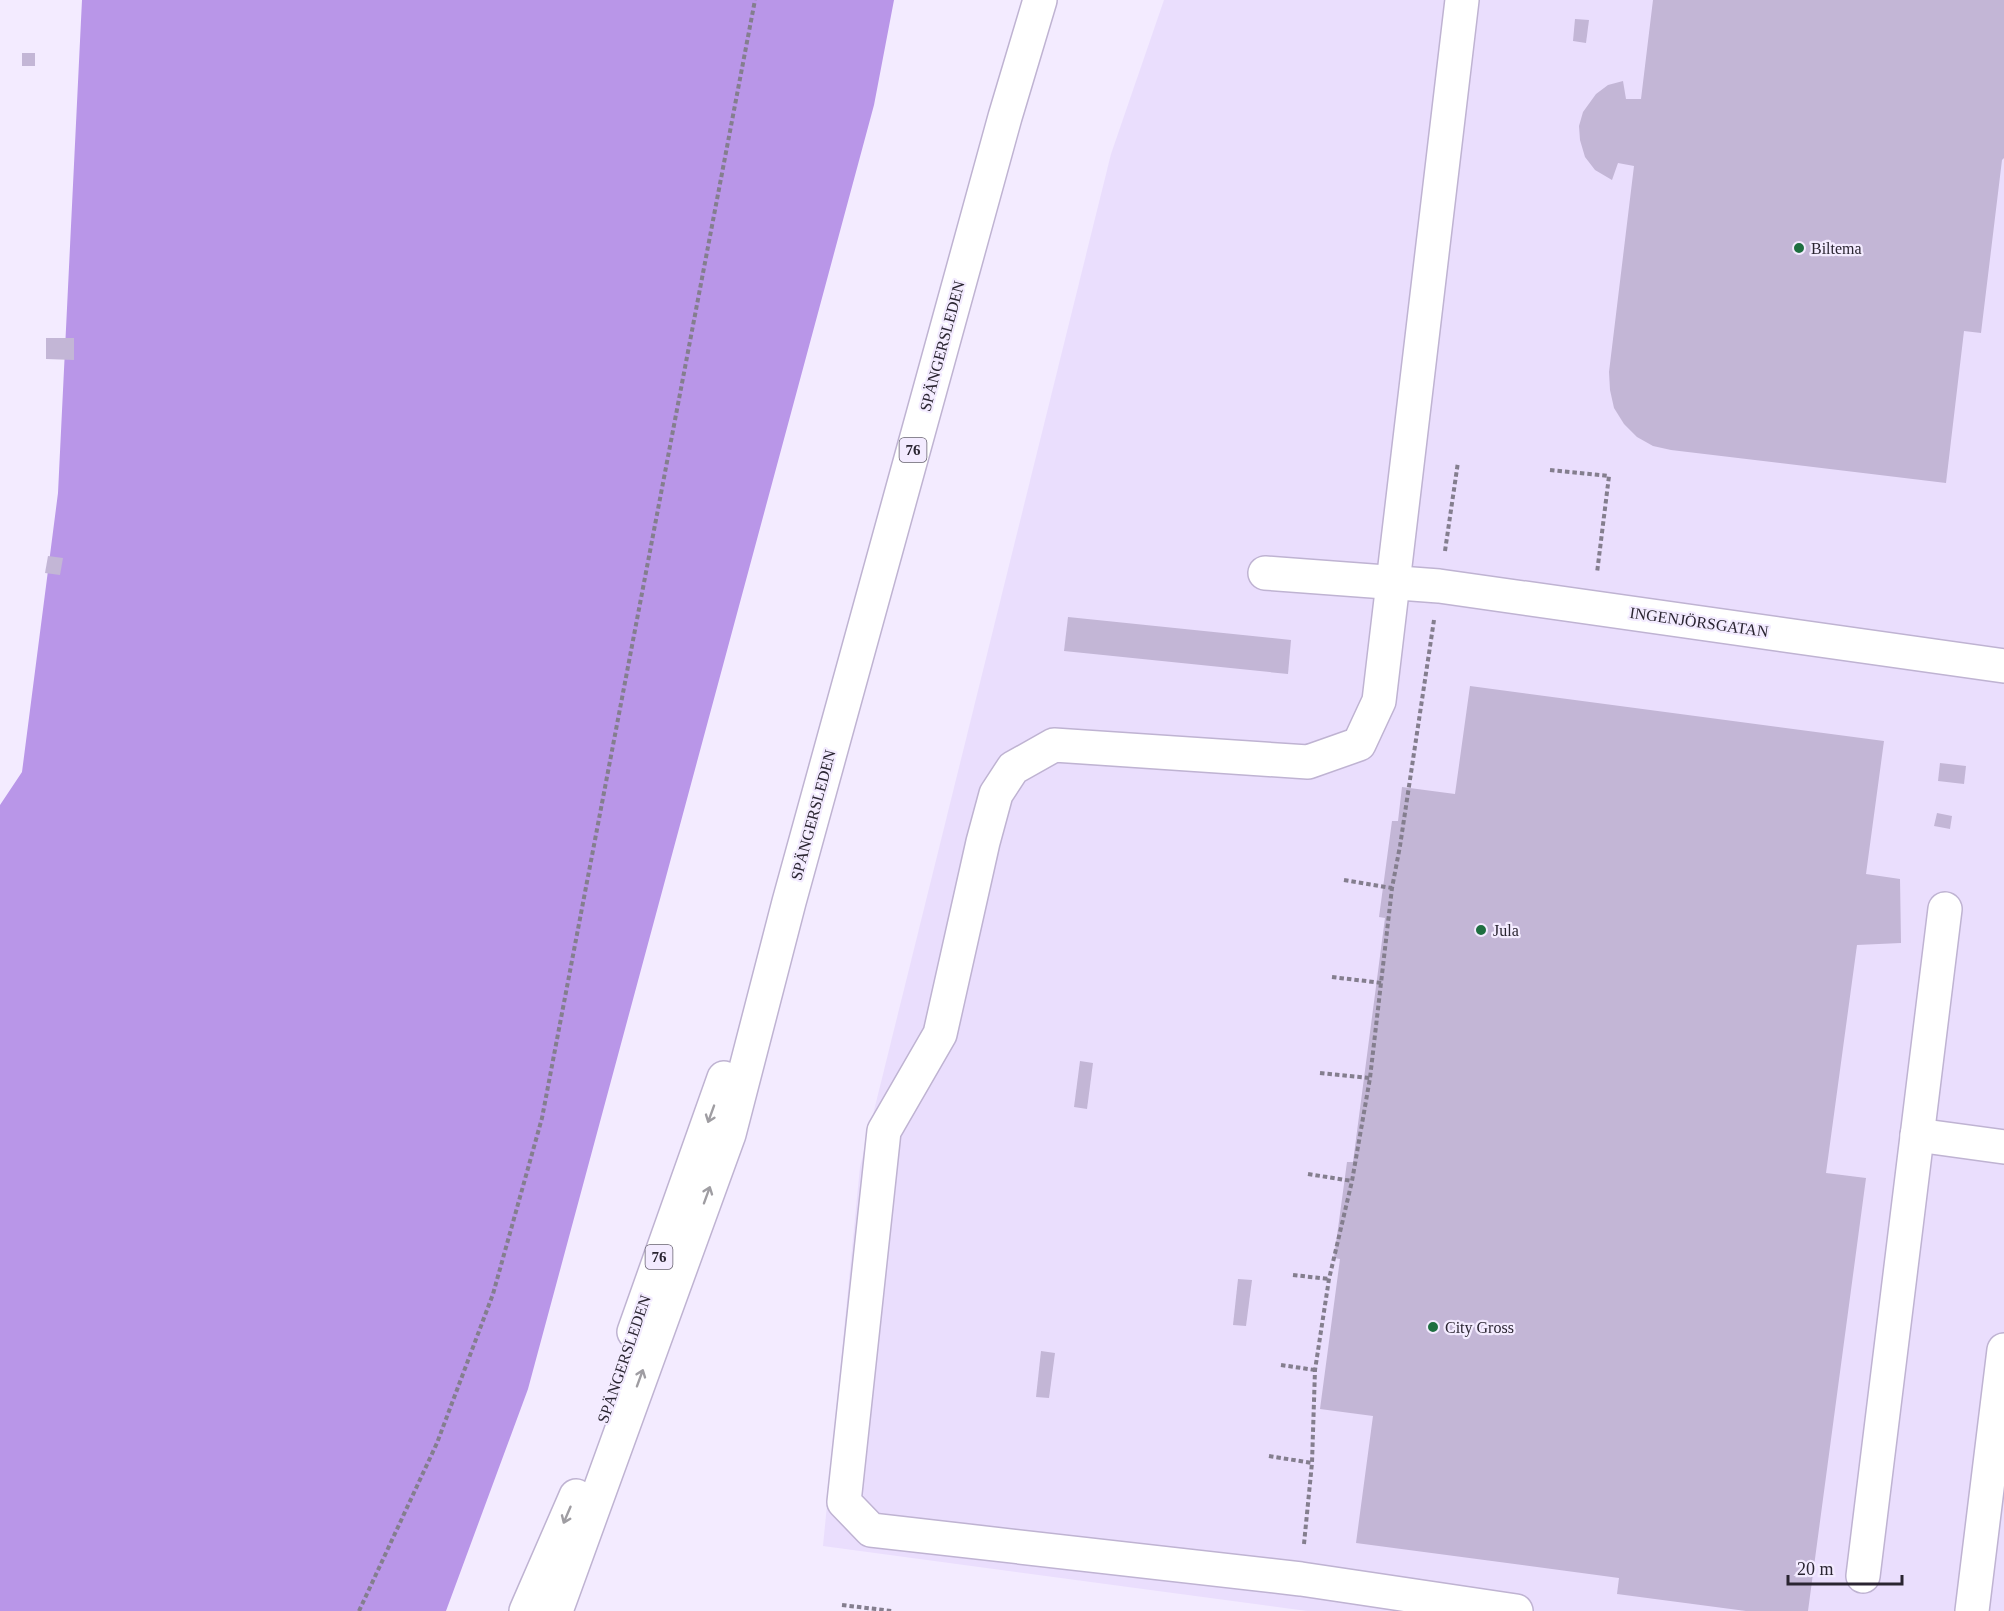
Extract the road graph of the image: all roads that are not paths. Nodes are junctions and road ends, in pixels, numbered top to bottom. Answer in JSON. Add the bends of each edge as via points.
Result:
{"nodes":[{"id":1,"x":1040,"y":0,"type":"edge"},
{"id":2,"x":1462,"y":0,"type":"edge"},
{"id":3,"x":1265,"y":573,"type":"dead end"},
{"id":4,"x":1394,"y":582,"type":"junction"},
{"id":5,"x":2004,"y":666,"type":"edge"},
{"id":6,"x":789,"y":902,"type":"junction"},
{"id":7,"x":1945,"y":909,"type":"dead end"},
{"id":8,"x":1917,"y":1136,"type":"junction"},
{"id":9,"x":2004,"y":1148,"type":"edge"},
{"id":10,"x":2004,"y":1350,"type":"edge"},
{"id":11,"x":1863,"y":1576,"type":"dead end"},
{"id":12,"x":526,"y":1611,"type":"edge"},
{"id":13,"x":556,"y":1611,"type":"edge"},
{"id":14,"x":1516,"y":1611,"type":"edge"},
{"id":15,"x":1972,"y":1611,"type":"edge"}],
"edges":[{"from":1,"to":6,"type":"main road","name":"SPÄNGERSLEDEN","number":"76"},
{"from":2,"to":4,"type":"main road"},
{"from":3,"to":4,"type":"main road","name":"INGENJÖRSGATAN"},
{"from":4,"to":5,"type":"main road","name":"INGENJÖRSGATAN"},
{"from":4,"to":14,"type":"main road","via":[[1379,701],[1359,744],[1308,762],[1054,745],[1013,768],[996,794],[940,1034],[884,1131],[844,1502],[871,1530],[1300,1579]]},
{"from":6,"to":12,"type":"main road","name":"SPÄNGERSLEDEN","number":"76","one_way":true,"via":[[583,1478]]},
{"from":13,"to":6,"type":"main road","name":"SPÄNGERSLEDEN","number":"76","one_way":true,"via":[[729,1134]]},
{"from":7,"to":8,"type":"main road"},
{"from":8,"to":9,"type":"main road"},
{"from":8,"to":11,"type":"main road"},
{"from":10,"to":15,"type":"main road"}]}
